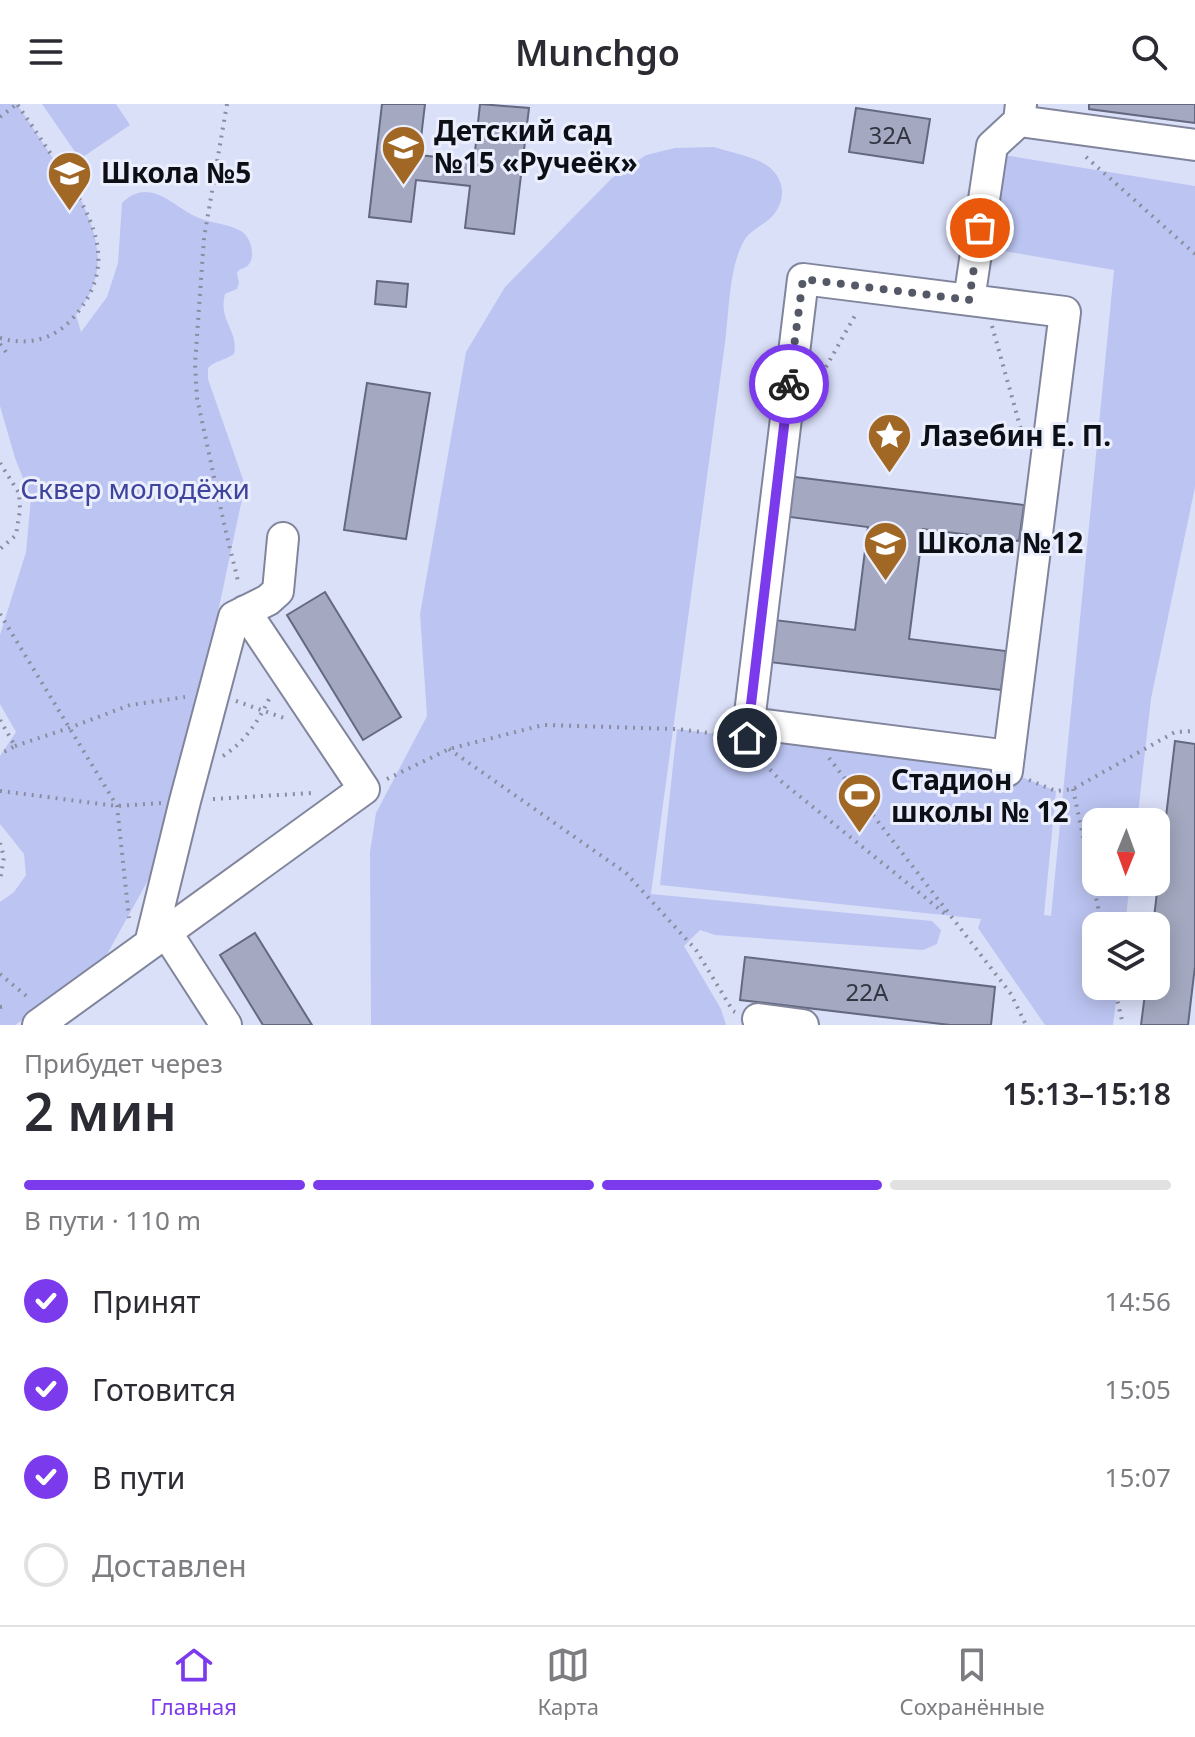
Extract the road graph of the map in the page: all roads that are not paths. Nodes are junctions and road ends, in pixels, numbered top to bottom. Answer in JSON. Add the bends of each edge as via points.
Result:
{"nodes":[{"id":1,"x":1020,"y":112,"type":"edge"},
{"id":2,"x":1195,"y":145,"type":"edge"},
{"id":3,"x":977,"y":301,"type":"junction"},
{"id":4,"x":283,"y":538,"type":"dead end"},
{"id":5,"x":245,"y":611,"type":"junction"},
{"id":6,"x":150,"y":944,"type":"junction"},
{"id":7,"x":758,"y":1019,"type":"road end"},
{"id":8,"x":55,"y":1022,"type":"edge"},
{"id":9,"x":226,"y":1025,"type":"edge"},
{"id":10,"x":803,"y":1025,"type":"edge"}],
"edges":[{"from":1,"to":2,"type":"street"},
{"from":1,"to":3,"type":"street","via":[[992,146]]},
{"from":3,"to":3,"type":"street","via":[[1065,312],[1008,763],[752,740],[803,279]]},
{"from":4,"to":5,"type":"street","via":[[278,591]]},
{"from":5,"to":6,"type":"street","via":[[234,617]]},
{"from":5,"to":6,"type":"street","via":[[364,789]]},
{"from":6,"to":8,"type":"street"},
{"from":6,"to":9,"type":"street"},
{"from":7,"to":10,"type":"street"}]}
